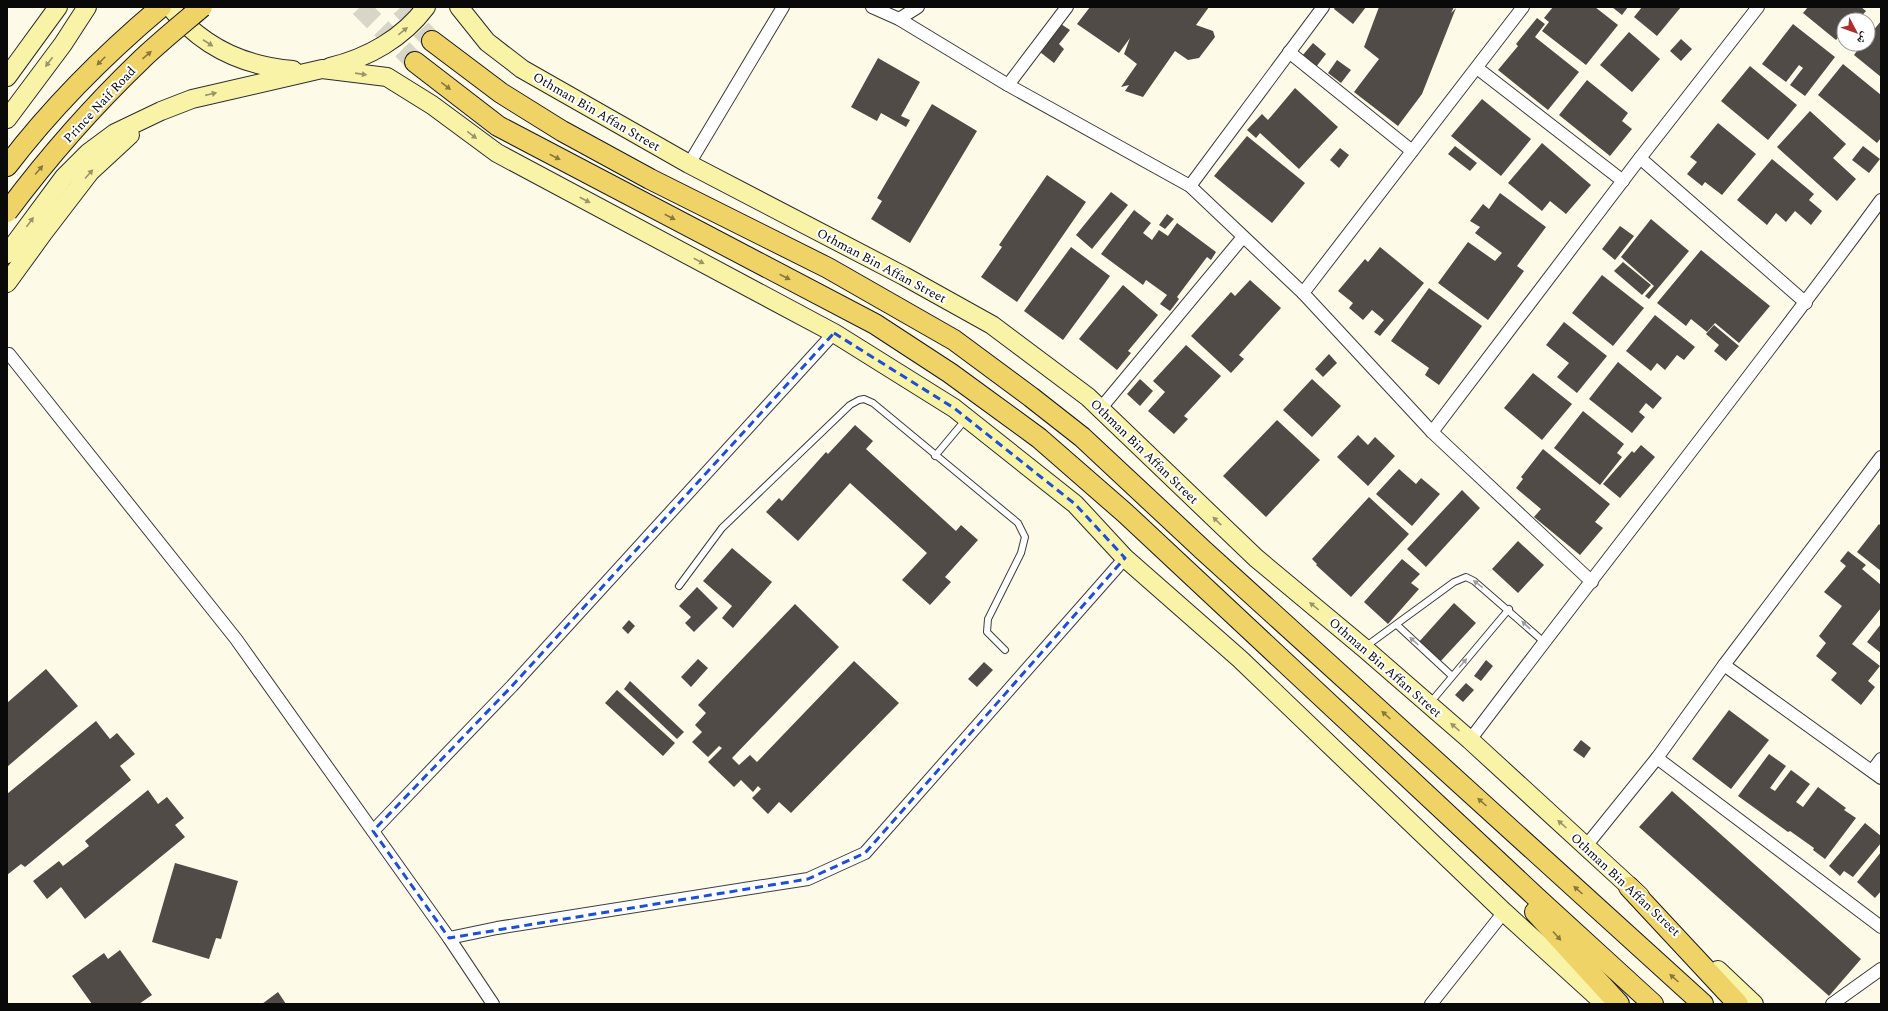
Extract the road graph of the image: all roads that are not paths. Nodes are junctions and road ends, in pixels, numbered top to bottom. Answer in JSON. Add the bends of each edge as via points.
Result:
{"nodes":[{"id":1,"x":58,"y":7,"type":"edge"},
{"id":2,"x":87,"y":7,"type":"edge"},
{"id":3,"x":161,"y":7,"type":"edge"},
{"id":4,"x":170,"y":7,"type":"edge"},
{"id":5,"x":202,"y":7,"type":"edge"},
{"id":6,"x":426,"y":7,"type":"edge"},
{"id":7,"x":459,"y":7,"type":"edge"},
{"id":8,"x":783,"y":7,"type":"edge"},
{"id":9,"x":872,"y":7,"type":"edge"},
{"id":10,"x":918,"y":7,"type":"edge"},
{"id":11,"x":1067,"y":7,"type":"edge"},
{"id":12,"x":1323,"y":7,"type":"edge"},
{"id":13,"x":1523,"y":7,"type":"edge"},
{"id":14,"x":1758,"y":7,"type":"edge"},
{"id":15,"x":899,"y":19,"type":"junction"},
{"id":16,"x":432,"y":41,"type":"tunnel mouth"},
{"id":17,"x":1289,"y":52,"type":"junction"},
{"id":18,"x":415,"y":62,"type":"tunnel mouth"},
{"id":19,"x":1477,"y":68,"type":"junction"},
{"id":20,"x":322,"y":69,"type":"junction"},
{"id":21,"x":7,"y":77,"type":"edge"},
{"id":22,"x":1008,"y":85,"type":"junction"},
{"id":23,"x":22,"y":98,"type":"junction"},
{"id":24,"x":192,"y":99,"type":"junction"},
{"id":25,"x":7,"y":115,"type":"edge"},
{"id":26,"x":7,"y":119,"type":"edge"},
{"id":27,"x":1412,"y":152,"type":"junction"},
{"id":28,"x":1640,"y":158,"type":"junction"},
{"id":29,"x":689,"y":164,"type":"junction"},
{"id":30,"x":7,"y":166,"type":"edge"},
{"id":31,"x":1624,"y":180,"type":"junction"},
{"id":32,"x":1190,"y":186,"type":"junction"},
{"id":33,"x":1881,"y":200,"type":"edge"},
{"id":34,"x":7,"y":212,"type":"edge"},
{"id":35,"x":1243,"y":237,"type":"junction"},
{"id":36,"x":7,"y":254,"type":"edge"},
{"id":37,"x":7,"y":283,"type":"edge"},
{"id":38,"x":1303,"y":293,"type":"junction"},
{"id":39,"x":1806,"y":303,"type":"junction"},
{"id":40,"x":834,"y":333,"type":"junction"},
{"id":41,"x":8,"y":353,"type":"edge"},
{"id":42,"x":1101,"y":408,"type":"junction"},
{"id":43,"x":967,"y":418,"type":"junction"},
{"id":44,"x":1432,"y":432,"type":"junction"},
{"id":45,"x":935,"y":456,"type":"junction"},
{"id":46,"x":1881,"y":457,"type":"edge"},
{"id":47,"x":1125,"y":558,"type":"junction"},
{"id":48,"x":1592,"y":582,"type":"junction"},
{"id":49,"x":679,"y":586,"type":"dead end"},
{"id":50,"x":1508,"y":609,"type":"junction"},
{"id":51,"x":1397,"y":625,"type":"junction"},
{"id":52,"x":1544,"y":642,"type":"junction"},
{"id":53,"x":1364,"y":648,"type":"junction"},
{"id":54,"x":1004,"y":650,"type":"dead end"},
{"id":55,"x":1724,"y":665,"type":"junction"},
{"id":56,"x":1452,"y":676,"type":"junction"},
{"id":57,"x":1428,"y":704,"type":"junction"},
{"id":58,"x":1470,"y":740,"type":"junction"},
{"id":59,"x":1657,"y":758,"type":"junction"},
{"id":60,"x":1881,"y":759,"type":"edge"},
{"id":61,"x":1876,"y":775,"type":"edge"},
{"id":62,"x":1427,"y":794,"type":"junction"},
{"id":63,"x":374,"y":830,"type":"junction"},
{"id":64,"x":1586,"y":846,"type":"junction"},
{"id":65,"x":1630,"y":887,"type":"junction"},
{"id":66,"x":1504,"y":912,"type":"junction"},
{"id":67,"x":1881,"y":927,"type":"edge"},
{"id":68,"x":450,"y":938,"type":"junction"},
{"id":69,"x":1881,"y":968,"type":"edge"},
{"id":70,"x":493,"y":1004,"type":"edge"},
{"id":71,"x":1431,"y":1004,"type":"edge"},
{"id":72,"x":1604,"y":1004,"type":"edge"},
{"id":73,"x":1619,"y":1004,"type":"edge"},
{"id":74,"x":1653,"y":1004,"type":"edge"},
{"id":75,"x":1703,"y":1004,"type":"edge"},
{"id":76,"x":1738,"y":1004,"type":"edge"},
{"id":77,"x":1754,"y":1004,"type":"edge"},
{"id":78,"x":1832,"y":1004,"type":"edge"}],
"edges":[{"from":1,"to":21,"type":"main road"},
{"from":2,"to":23,"type":"main road","one_way":true},
{"from":3,"to":30,"type":"main road","name":"Prince Naif Road","one_way":true,"via":[[125,38],[58,104]]},
{"from":4,"to":20,"type":"main road","one_way":true,"via":[[180,20],[200,37],[221,51],[245,62],[270,68]]},
{"from":34,"to":5,"type":"main road","name":"Prince Naif Road","one_way":true,"bridge":true,"via":[[33,177],[88,113],[143,58]]},
{"from":20,"to":6,"type":"main road","one_way":true,"via":[[376,50],[408,28]]},
{"from":7,"to":29,"type":"main road","name":"Othman Bin Affan Street","via":[[487,42],[522,69]]},
{"from":8,"to":29,"type":"street"},
{"from":9,"to":15,"type":"street"},
{"from":10,"to":15,"type":"street"},
{"from":11,"to":22,"type":"street"},
{"from":12,"to":17,"type":"street"},
{"from":13,"to":19,"type":"street"},
{"from":14,"to":28,"type":"street"},
{"from":15,"to":22,"type":"street"},
{"from":75,"to":16,"type":"main road","one_way":true,"via":[[1082,437],[1031,398],[954,340],[828,268],[650,179],[556,126],[501,93]]},
{"from":17,"to":27,"type":"street"},
{"from":17,"to":32,"type":"street"},
{"from":18,"to":62,"type":"main road","one_way":true,"via":[[498,126],[875,324],[956,377],[1039,438],[1124,513]]},
{"from":19,"to":27,"type":"street"},
{"from":19,"to":31,"type":"street"},
{"from":24,"to":20,"type":"main road","one_way":true},
{"from":20,"to":40,"type":"main road","one_way":true,"via":[[387,77],[432,105],[497,153]]},
{"from":22,"to":32,"type":"street"},
{"from":23,"to":25,"type":"main road"},
{"from":23,"to":26,"type":"main road"},
{"from":36,"to":24,"type":"main road","one_way":true,"via":[[64,177],[88,153],[115,133]]},
{"from":37,"to":24,"type":"main road","one_way":true,"via":[[94,168],[130,136]]},
{"from":27,"to":38,"type":"street"},
{"from":28,"to":31,"type":"street"},
{"from":28,"to":39,"type":"street"},
{"from":29,"to":42,"type":"main road","name":"Othman Bin Affan Street","via":[[992,325]]},
{"from":31,"to":44,"type":"street"},
{"from":32,"to":35,"type":"street"},
{"from":33,"to":39,"type":"street"},
{"from":35,"to":38,"type":"street"},
{"from":35,"to":42,"type":"street"},
{"from":38,"to":44,"type":"street"},
{"from":39,"to":48,"type":"street"},
{"from":40,"to":43,"type":"main road"},
{"from":40,"to":63,"type":"street","via":[[523,675]]},
{"from":41,"to":63,"type":"street","via":[[236,639]]},
{"from":53,"to":42,"type":"main road","name":"Othman Bin Affan Street","one_way":true,"via":[[1256,558]]},
{"from":43,"to":45,"type":"lane"},
{"from":43,"to":47,"type":"main road","via":[[1075,504]]},
{"from":44,"to":48,"type":"street"},
{"from":45,"to":49,"type":"lane","via":[[879,408],[864,399],[859,400],[850,405],[722,528]]},
{"from":45,"to":54,"type":"lane","via":[[1018,523],[1025,537],[1021,553],[988,619],[987,632]]},
{"from":46,"to":55,"type":"street"},
{"from":47,"to":66,"type":"main road","via":[[1240,659]]},
{"from":47,"to":68,"type":"street","via":[[865,853],[808,879],[497,928]]},
{"from":48,"to":52,"type":"street"},
{"from":50,"to":51,"type":"lane","one_way":true,"via":[[1474,580],[1466,577],[1454,582]]},
{"from":52,"to":50,"type":"lane","one_way":true},
{"from":56,"to":50,"type":"lane","one_way":true},
{"from":51,"to":53,"type":"lane"},
{"from":56,"to":51,"type":"lane","one_way":true},
{"from":52,"to":58,"type":"street"},
{"from":53,"to":57,"type":"main road","name":"Othman Bin Affan Street"},
{"from":55,"to":59,"type":"street"},
{"from":55,"to":61,"type":"street"},
{"from":56,"to":57,"type":"lane"},
{"from":58,"to":57,"type":"main road","name":"Othman Bin Affan Street","one_way":true},
{"from":64,"to":58,"type":"main road","name":"Othman Bin Affan Street","one_way":true},
{"from":59,"to":64,"type":"street"},
{"from":59,"to":67,"type":"street"},
{"from":60,"to":61,"type":"street"},
{"from":62,"to":73,"type":"main road","one_way":true},
{"from":62,"to":74,"type":"main road"},
{"from":63,"to":68,"type":"street"},
{"from":64,"to":65,"type":"main road","name":"Othman Bin Affan Street"},
{"from":65,"to":76,"type":"main road"},
{"from":65,"to":77,"type":"main road","name":"Othman Bin Affan Street"},
{"from":66,"to":71,"type":"street"},
{"from":66,"to":72,"type":"main road"},
{"from":68,"to":70,"type":"street"},
{"from":69,"to":78,"type":"street"}]}
